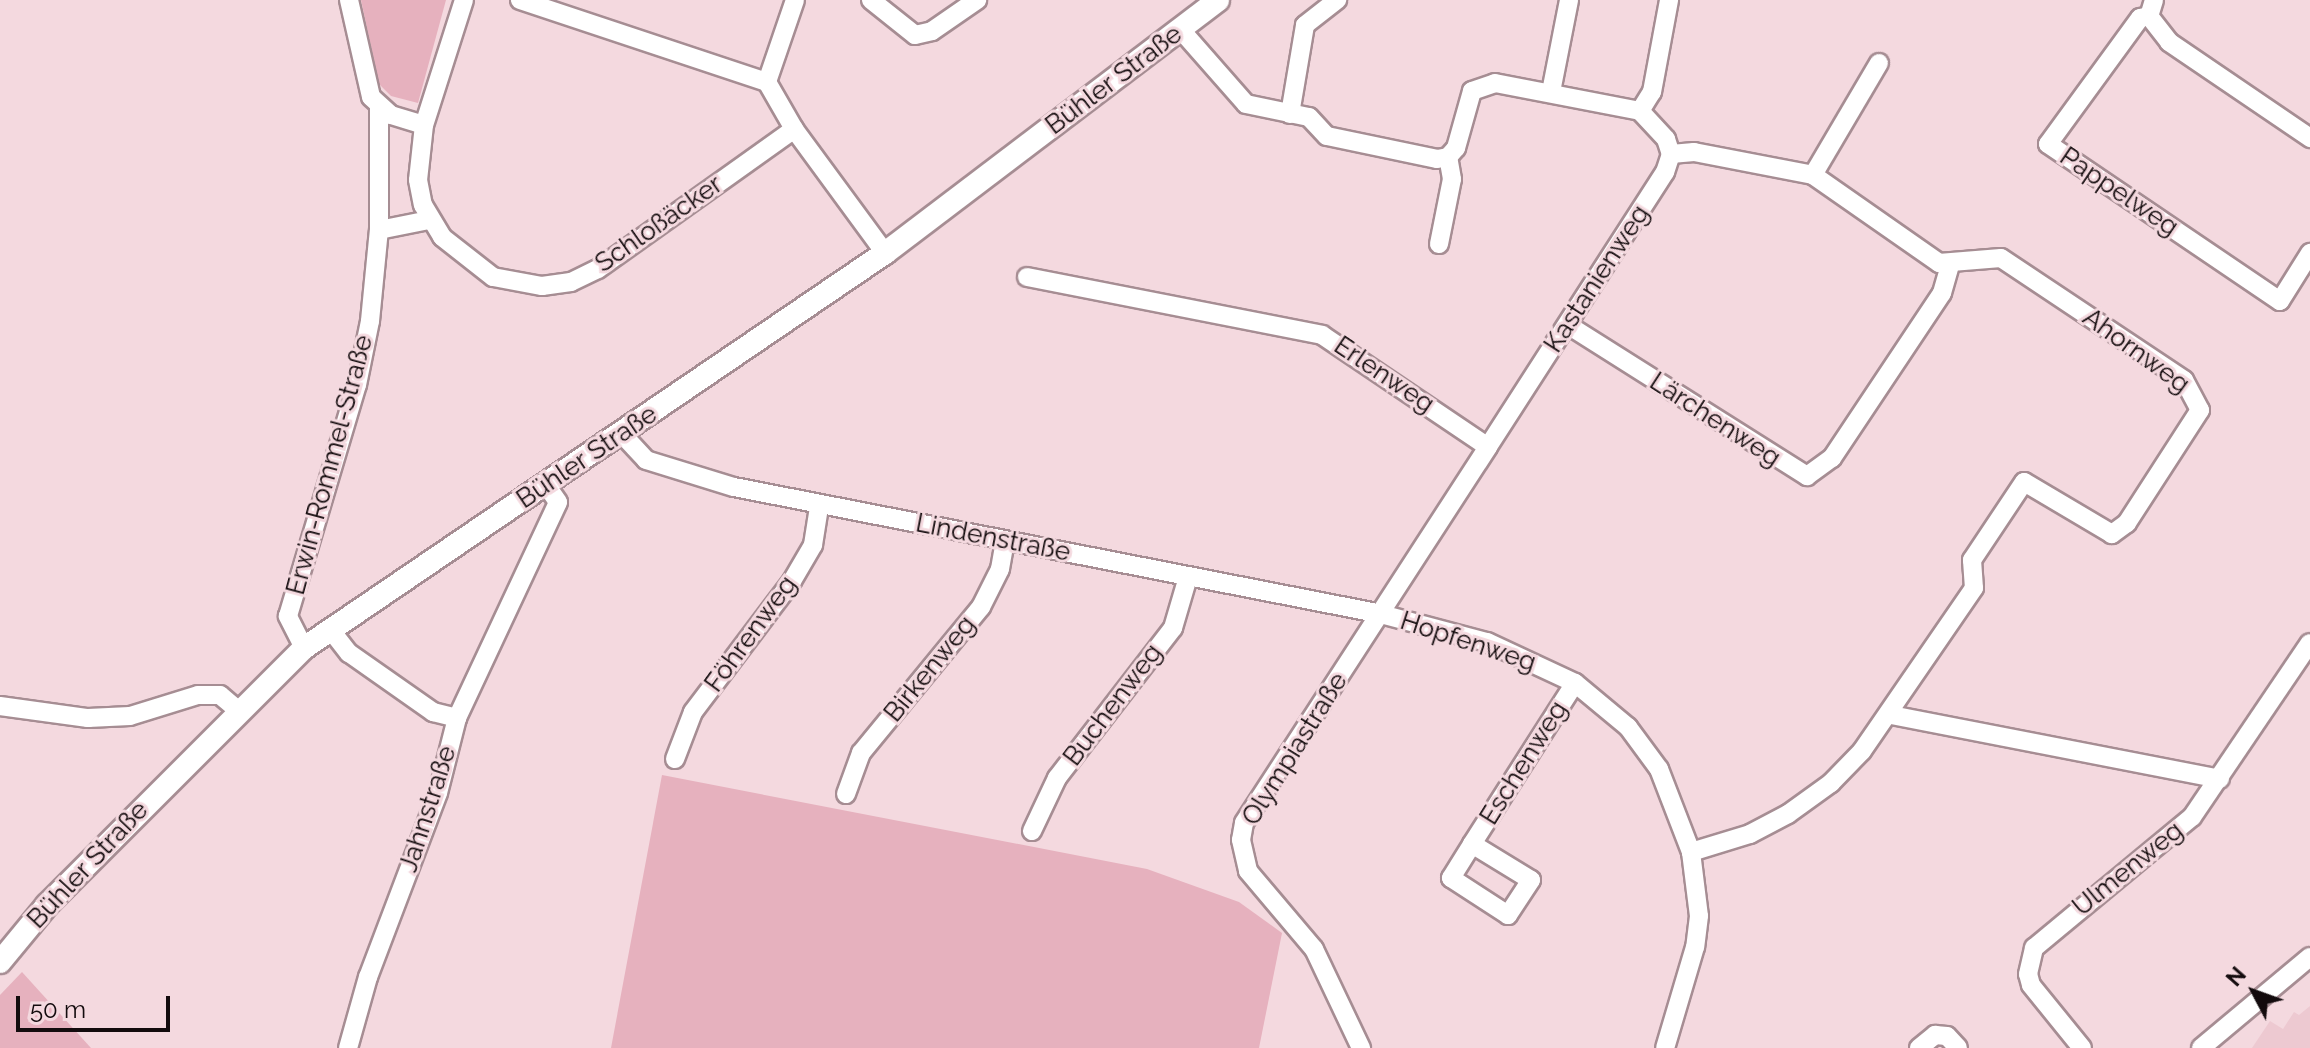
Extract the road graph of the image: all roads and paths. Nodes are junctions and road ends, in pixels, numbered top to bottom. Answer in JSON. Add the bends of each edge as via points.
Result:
{"nodes":[{"id":1,"x":349,"y":0,"type":"edge"},
{"id":2,"x":464,"y":0,"type":"edge"},
{"id":3,"x":520,"y":0,"type":"edge"},
{"id":4,"x":795,"y":0,"type":"edge"},
{"id":5,"x":871,"y":0,"type":"edge"},
{"id":6,"x":977,"y":0,"type":"edge"},
{"id":7,"x":1218,"y":0,"type":"edge"},
{"id":8,"x":1337,"y":0,"type":"edge"},
{"id":9,"x":1569,"y":0,"type":"edge"},
{"id":10,"x":1669,"y":0,"type":"edge"},
{"id":11,"x":2152,"y":8,"type":"edge"},
{"id":12,"x":1181,"y":30,"type":"junction"},
{"id":13,"x":1879,"y":63,"type":"dead end"},
{"id":14,"x":767,"y":82,"type":"junction"},
{"id":15,"x":1551,"y":92,"type":"junction"},
{"id":16,"x":379,"y":107,"type":"junction"},
{"id":17,"x":1640,"y":111,"type":"junction"},
{"id":18,"x":1290,"y":114,"type":"junction"},
{"id":19,"x":424,"y":125,"type":"junction"},
{"id":20,"x":794,"y":129,"type":"junction"},
{"id":21,"x":2310,"y":138,"type":"edge"},
{"id":22,"x":1671,"y":154,"type":"junction"},
{"id":23,"x":1448,"y":157,"type":"junction"},
{"id":24,"x":1813,"y":175,"type":"junction"},
{"id":25,"x":429,"y":220,"type":"junction"},
{"id":26,"x":379,"y":230,"type":"junction"},
{"id":27,"x":1439,"y":244,"type":"dead end"},
{"id":28,"x":885,"y":253,"type":"junction"},
{"id":29,"x":2310,"y":253,"type":"edge"},
{"id":30,"x":1950,"y":265,"type":"junction"},
{"id":31,"x":1027,"y":277,"type":"dead end"},
{"id":32,"x":1568,"y":325,"type":"junction"},
{"id":33,"x":622,"y":434,"type":"junction"},
{"id":34,"x":1488,"y":447,"type":"junction"},
{"id":35,"x":547,"y":486,"type":"junction"},
{"id":36,"x":819,"y":506,"type":"junction"},
{"id":37,"x":1005,"y":540,"type":"junction"},
{"id":38,"x":1188,"y":577,"type":"junction"},
{"id":39,"x":1377,"y":613,"type":"junction"},
{"id":40,"x":330,"y":629,"type":"junction"},
{"id":41,"x":2310,"y":643,"type":"edge"},
{"id":42,"x":304,"y":648,"type":"junction"},
{"id":43,"x":1575,"y":683,"type":"junction"},
{"id":44,"x":0,"y":706,"type":"edge"},
{"id":45,"x":238,"y":710,"type":"junction"},
{"id":46,"x":1891,"y":715,"type":"junction"},
{"id":47,"x":457,"y":718,"type":"junction"},
{"id":48,"x":675,"y":759,"type":"dead end"},
{"id":49,"x":2220,"y":779,"type":"junction"},
{"id":50,"x":846,"y":794,"type":"dead end"},
{"id":51,"x":1032,"y":831,"type":"dead end"},
{"id":52,"x":1472,"y":844,"type":"dead end"},
{"id":53,"x":1691,"y":852,"type":"junction"},
{"id":54,"x":2310,"y":957,"type":"edge"},
{"id":55,"x":0,"y":962,"type":"edge"},
{"id":56,"x":348,"y":1048,"type":"edge"},
{"id":57,"x":1361,"y":1048,"type":"edge"},
{"id":58,"x":1665,"y":1048,"type":"edge"},
{"id":59,"x":1919,"y":1048,"type":"edge"},
{"id":60,"x":1958,"y":1048,"type":"edge"},
{"id":61,"x":2082,"y":1048,"type":"edge"},
{"id":62,"x":2201,"y":1048,"type":"edge"}],
"edges":[{"from":1,"to":16,"type":"street","via":[[366,82]]},
{"from":2,"to":19,"type":"street","name":"Schloßäcker"},
{"from":3,"to":14,"type":"street"},
{"from":4,"to":14,"type":"street"},
{"from":5,"to":6,"type":"street","via":[[915,35],[932,31]]},
{"from":7,"to":12,"type":"street","name":"Bühler Straße"},
{"from":8,"to":18,"type":"street","via":[[1305,25]]},
{"from":9,"to":15,"type":"street"},
{"from":10,"to":17,"type":"street","via":[[1652,92]]},
{"from":11,"to":21,"type":"street","name":"Pappelweg","via":[[2169,42]]},
{"from":11,"to":29,"type":"street","name":"Pappelweg","via":[[2048,144],[2280,301]]},
{"from":12,"to":18,"type":"street","via":[[1246,104]]},
{"from":12,"to":28,"type":"street","name":"Bühler Straße"},
{"from":13,"to":24,"type":"street"},
{"from":14,"to":20,"type":"street"},
{"from":15,"to":17,"type":"street"},
{"from":15,"to":23,"type":"street","via":[[1495,83],[1479,86],[1468,98],[1456,148]]},
{"from":16,"to":19,"type":"street"},
{"from":16,"to":26,"type":"street","name":"Erwin-Rommel-Straße"},
{"from":17,"to":22,"type":"street","via":[[1666,139]]},
{"from":18,"to":23,"type":"street","via":[[1309,117],[1327,136]]},
{"from":19,"to":25,"type":"street","name":"Schloßäcker","via":[[418,180]]},
{"from":20,"to":25,"type":"street","name":"Schloßäcker","via":[[598,269],[571,282],[542,286],[493,277],[458,253]]},
{"from":20,"to":28,"type":"street"},
{"from":22,"to":24,"type":"street","via":[[1694,152]]},
{"from":22,"to":32,"type":"street","name":"Kastanienweg","via":[[1665,172]]},
{"from":23,"to":27,"type":"street","via":[[1452,179]]},
{"from":24,"to":30,"type":"street","via":[[1931,258]]},
{"from":25,"to":26,"type":"street"},
{"from":26,"to":42,"type":"street","name":"Erwin-Rommel-Straße","via":[[357,385],[288,616]]},
{"from":28,"to":33,"type":"street","name":"Bühler Straße"},
{"from":30,"to":32,"type":"street","name":"Lärchenweg","via":[[1942,293],[1832,458],[1807,476]]},
{"from":30,"to":46,"type":"street","name":"Ahornweg","via":[[2001,258],[2184,380],[2200,400],[2200,410],[2127,523],[2112,534],[2024,482],[1972,560],[1974,588]]},
{"from":31,"to":34,"type":"street","name":"Erlenweg","via":[[1322,335]]},
{"from":32,"to":34,"type":"street","name":"Kastanienweg"},
{"from":33,"to":35,"type":"street","name":"Bühler Straße"},
{"from":33,"to":36,"type":"street","name":"Lindenstraße","via":[[646,460]]},
{"from":34,"to":39,"type":"street"},
{"from":35,"to":40,"type":"street","name":"Bühler Straße"},
{"from":35,"to":47,"type":"street","via":[[558,502]]},
{"from":36,"to":37,"type":"street","name":"Lindenstraße"},
{"from":36,"to":48,"type":"street","name":"Föhrenweg","via":[[806,557],[693,712]]},
{"from":37,"to":38,"type":"street","name":"Lindenstraße"},
{"from":37,"to":50,"type":"street","name":"Birkenweg","via":[[1000,569],[981,607],[861,753]]},
{"from":38,"to":39,"type":"street","name":"Lindenstraße"},
{"from":38,"to":51,"type":"street","name":"Buchenweg","via":[[1173,628],[1057,778]]},
{"from":39,"to":43,"type":"street","name":"Hopfenweg","via":[[1487,642]]},
{"from":39,"to":57,"type":"street","name":"Olympiastraße","via":[[1254,805],[1241,840],[1248,871],[1314,949]]},
{"from":40,"to":42,"type":"street","name":"Bühler Straße"},
{"from":40,"to":47,"type":"street","name":"Jahnstraße","via":[[349,653],[433,712]]},
{"from":41,"to":49,"type":"street","name":"Ulmenweg"},
{"from":42,"to":45,"type":"street","name":"Bühler Straße"},
{"from":43,"to":52,"type":"street","name":"Eschenweg"},
{"from":43,"to":53,"type":"street","name":"Hopfenweg","via":[[1628,727],[1659,769]]},
{"from":44,"to":45,"type":"street","via":[[116,717],[198,695],[220,695]]},
{"from":45,"to":55,"type":"street","name":"Bühler Straße","via":[[47,905]]},
{"from":46,"to":49,"type":"street"},
{"from":46,"to":53,"type":"street","name":"Ahornweg","via":[[1831,783],[1788,814],[1750,834]]},
{"from":47,"to":56,"type":"street","name":"Jahnstraße","via":[[438,793],[368,977]]},
{"from":49,"to":61,"type":"street","name":"Ulmenweg","via":[[2192,817],[2152,855],[2034,948],[2028,961],[2031,985]]},
{"from":53,"to":58,"type":"street","name":"Hopfenweg","via":[[1699,916],[1695,947]]},
{"from":54,"to":62,"type":"street"},
{"from":59,"to":60,"type":"street","via":[[1935,1035],[1947,1036]]}]}
